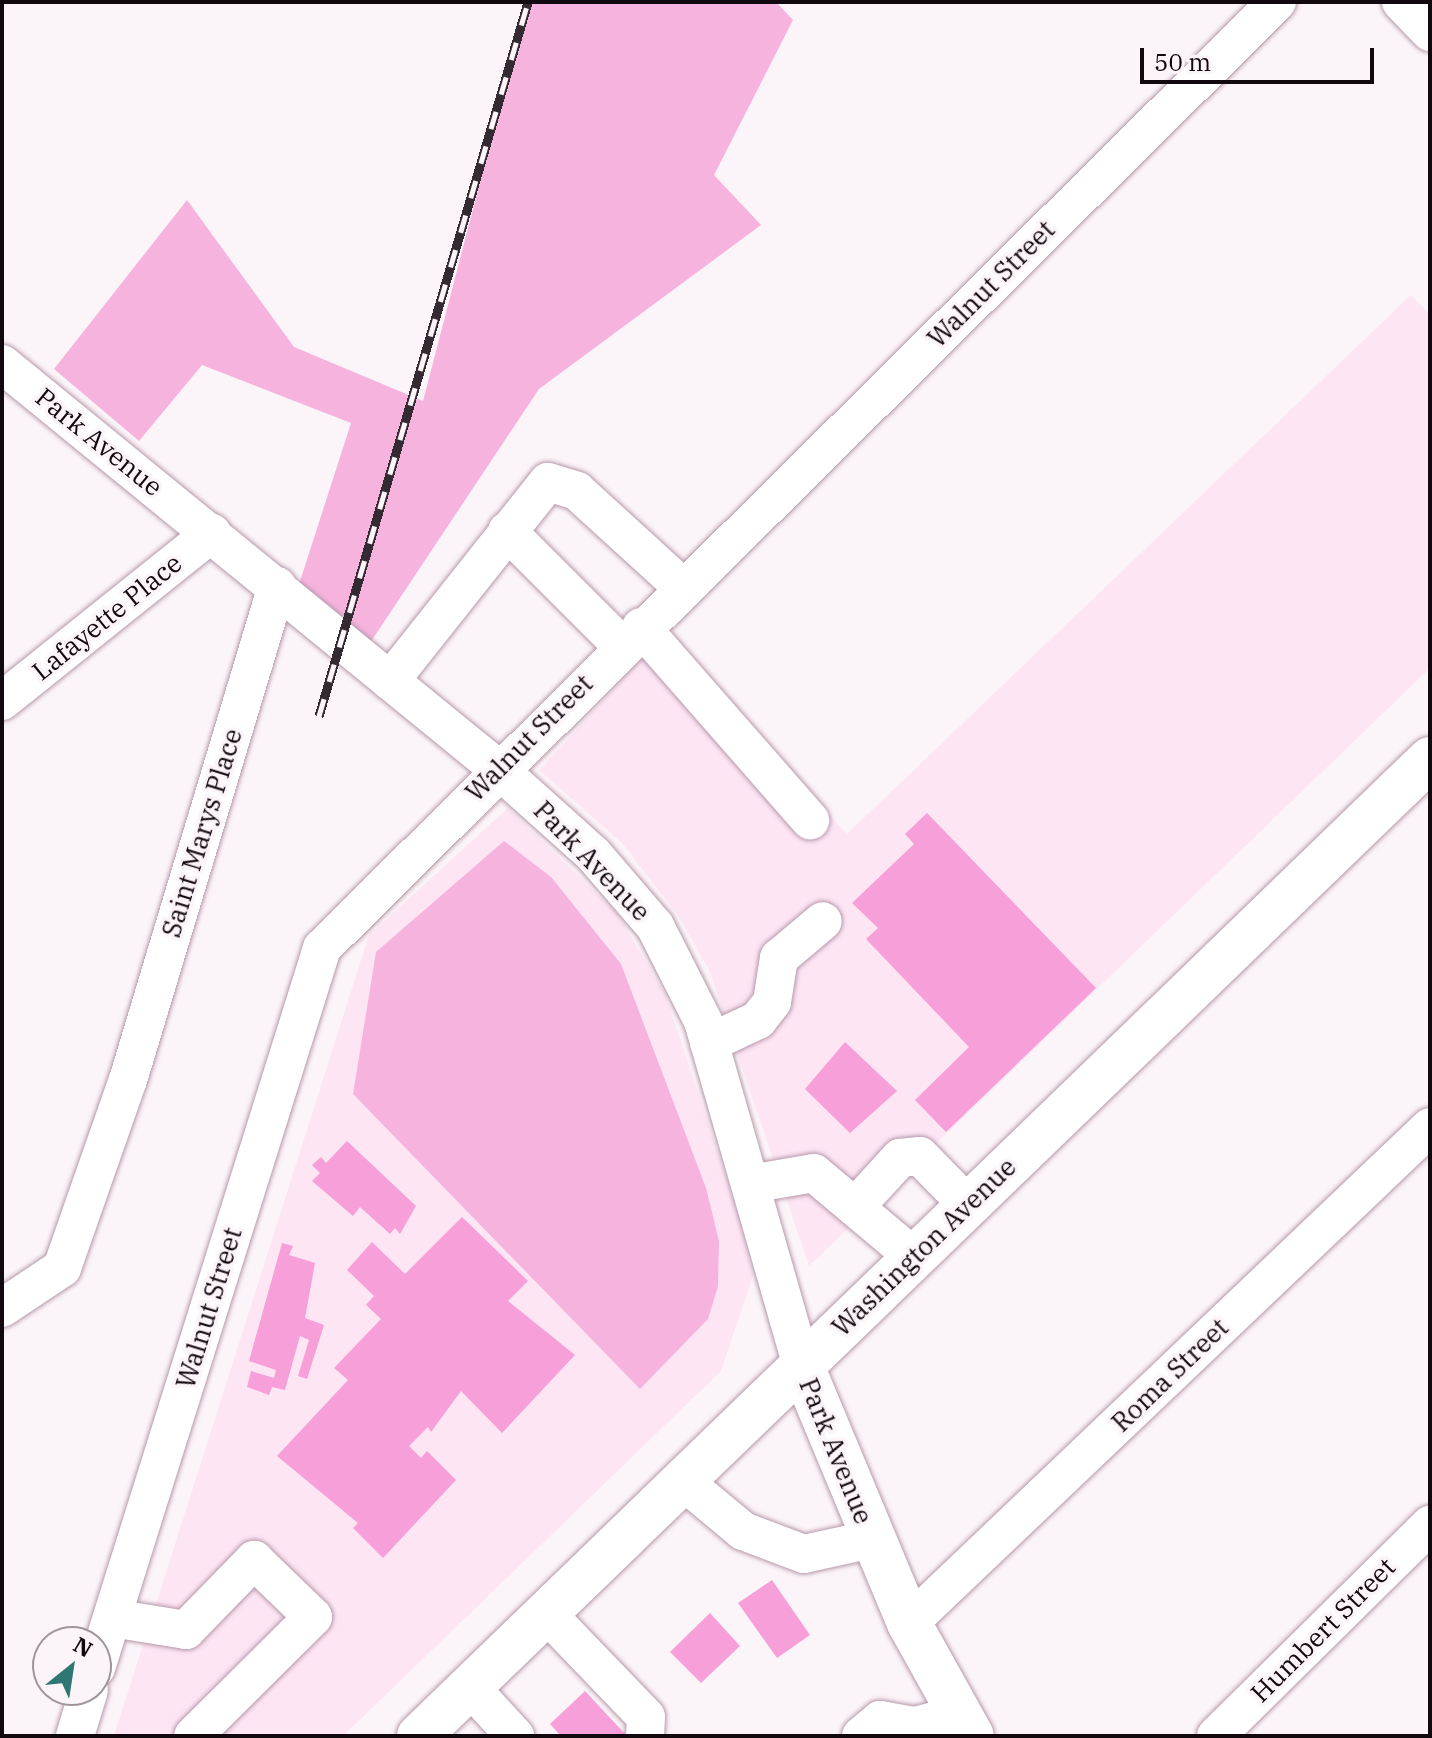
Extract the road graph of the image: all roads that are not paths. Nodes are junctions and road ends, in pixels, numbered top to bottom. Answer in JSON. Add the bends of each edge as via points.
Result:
{"nodes":[{"id":1,"x":1277,"y":2,"type":"edge"},
{"id":2,"x":1401,"y":2,"type":"edge"},
{"id":3,"x":1430,"y":32,"type":"edge"},
{"id":4,"x":2,"y":364,"type":"edge"},
{"id":5,"x":507,"y":531,"type":"junction"},
{"id":6,"x":212,"y":533,"type":"junction"},
{"id":7,"x":277,"y":586,"type":"junction"},
{"id":8,"x":682,"y":587,"type":"junction"},
{"id":9,"x":631,"y":637,"type":"junction"},
{"id":10,"x":390,"y":681,"type":"junction"},
{"id":11,"x":2,"y":701,"type":"edge"},
{"id":12,"x":1430,"y":759,"type":"edge"},
{"id":13,"x":497,"y":768,"type":"junction"},
{"id":14,"x":810,"y":820,"type":"dead end"},
{"id":15,"x":823,"y":921,"type":"dead end"},
{"id":16,"x":709,"y":1043,"type":"junction"},
{"id":17,"x":1430,"y":1127,"type":"edge"},
{"id":18,"x":750,"y":1184,"type":"junction"},
{"id":19,"x":968,"y":1205,"type":"junction"},
{"id":20,"x":855,"y":1207,"type":"junction"},
{"id":21,"x":914,"y":1257,"type":"junction"},
{"id":22,"x":2,"y":1308,"type":"edge"},
{"id":23,"x":802,"y":1366,"type":"junction"},
{"id":24,"x":683,"y":1481,"type":"junction"},
{"id":25,"x":1430,"y":1525,"type":"edge"},
{"id":26,"x":872,"y":1539,"type":"junction"},
{"id":27,"x":546,"y":1613,"type":"junction"},
{"id":28,"x":112,"y":1618,"type":"junction"},
{"id":29,"x":909,"y":1623,"type":"junction"},
{"id":30,"x":109,"y":1626,"type":"edge"},
{"id":31,"x":470,"y":1687,"type":"junction"},
{"id":32,"x":84,"y":1706,"type":"edge"},
{"id":33,"x":966,"y":1725,"type":"edge"},
{"id":34,"x":916,"y":1731,"type":"edge"},
{"id":35,"x":75,"y":1736,"type":"edge"},
{"id":36,"x":193,"y":1736,"type":"edge"},
{"id":37,"x":419,"y":1736,"type":"edge"},
{"id":38,"x":515,"y":1736,"type":"edge"},
{"id":39,"x":645,"y":1736,"type":"edge"},
{"id":40,"x":861,"y":1736,"type":"edge"},
{"id":41,"x":1216,"y":1736,"type":"edge"}],
"edges":[{"from":1,"to":8,"type":"street","name":"Walnut Street"},
{"from":2,"to":3,"type":"street"},
{"from":4,"to":6,"type":"street","name":"Park Avenue"},
{"from":5,"to":8,"type":"street","via":[[548,482],[567,486]]},
{"from":5,"to":9,"type":"street"},
{"from":5,"to":10,"type":"street"},
{"from":6,"to":7,"type":"street","name":"Park Avenue"},
{"from":6,"to":11,"type":"street","name":"Lafayette Place"},
{"from":7,"to":10,"type":"street","name":"Park Avenue"},
{"from":7,"to":22,"type":"street","name":"Saint Marys Place","via":[[128,1080],[62,1268]]},
{"from":8,"to":9,"type":"street","name":"Walnut Street"},
{"from":9,"to":13,"type":"street","name":"Walnut Street"},
{"from":9,"to":14,"type":"street"},
{"from":10,"to":13,"type":"street","name":"Park Avenue"},
{"from":12,"to":19,"type":"main road","name":"Washington Avenue"},
{"from":13,"to":16,"type":"street","name":"Park Avenue","via":[[593,854],[655,926]]},
{"from":13,"to":28,"type":"street","name":"Walnut Street","via":[[322,948]]},
{"from":15,"to":16,"type":"street","via":[[779,958],[772,1002],[758,1020]]},
{"from":16,"to":18,"type":"street","name":"Park Avenue"},
{"from":17,"to":29,"type":"street","name":"Roma Street"},
{"from":18,"to":20,"type":"street","via":[[814,1173]]},
{"from":18,"to":23,"type":"street","name":"Park Avenue"},
{"from":19,"to":20,"type":"street","via":[[920,1156],[900,1158]]},
{"from":19,"to":21,"type":"main road","name":"Washington Avenue"},
{"from":20,"to":21,"type":"street"},
{"from":21,"to":23,"type":"main road","name":"Washington Avenue"},
{"from":23,"to":24,"type":"main road","name":"Washington Avenue"},
{"from":23,"to":26,"type":"main road","name":"Park Avenue"},
{"from":24,"to":26,"type":"street","via":[[743,1531],[804,1554]]},
{"from":24,"to":27,"type":"main road","name":"Washington Avenue"},
{"from":25,"to":41,"type":"street","name":"Humbert Street"},
{"from":26,"to":29,"type":"main road","name":"Park Avenue"},
{"from":27,"to":31,"type":"main road","name":"Washington Avenue"},
{"from":27,"to":39,"type":"street","via":[[646,1717]]},
{"from":28,"to":30,"type":"street","name":"Walnut Street"},
{"from":28,"to":36,"type":"street","via":[[186,1630],[254,1560],[313,1617]]},
{"from":29,"to":33,"type":"main road","name":"Park Avenue"},
{"from":31,"to":37,"type":"main road","name":"Washington Avenue"},
{"from":31,"to":38,"type":"street"},
{"from":32,"to":35,"type":"street"},
{"from":33,"to":34,"type":"street"},
{"from":34,"to":40,"type":"street","via":[[880,1720]]}]}
